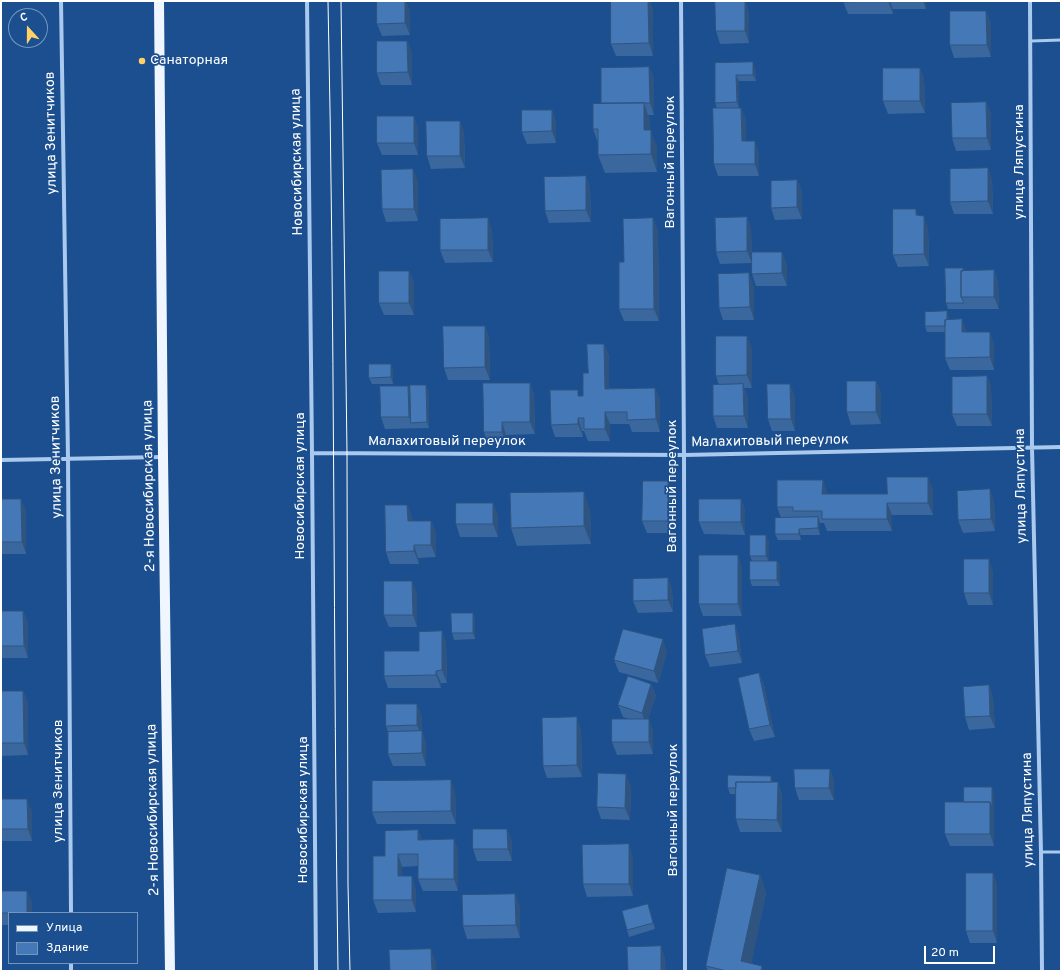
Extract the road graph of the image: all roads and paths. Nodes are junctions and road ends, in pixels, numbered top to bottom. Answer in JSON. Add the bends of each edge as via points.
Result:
{"nodes":[{"id":1,"x":61,"y":1,"type":"edge"},
{"id":2,"x":159,"y":1,"type":"edge"},
{"id":3,"x":307,"y":1,"type":"edge"},
{"id":4,"x":681,"y":1,"type":"edge"},
{"id":5,"x":1030,"y":1,"type":"edge"},
{"id":6,"x":1061,"y":40,"type":"edge"},
{"id":7,"x":1030,"y":41,"type":"junction"},
{"id":8,"x":1061,"y":447,"type":"edge"},
{"id":9,"x":1032,"y":448,"type":"junction"},
{"id":10,"x":312,"y":453,"type":"junction"},
{"id":11,"x":684,"y":455,"type":"junction"},
{"id":12,"x":163,"y":457,"type":"junction"},
{"id":13,"x":68,"y":458,"type":"junction"},
{"id":14,"x":1,"y":460,"type":"edge"},
{"id":15,"x":1041,"y":852,"type":"junction"},
{"id":16,"x":1061,"y":852,"type":"edge"},
{"id":17,"x":71,"y":912,"type":"edge"},
{"id":18,"x":170,"y":971,"type":"edge"},
{"id":19,"x":316,"y":971,"type":"edge"},
{"id":20,"x":685,"y":971,"type":"edge"},
{"id":21,"x":1042,"y":971,"type":"edge"}],
"edges":[{"from":1,"to":13,"type":"street","name":"улица Зенитчиков"},
{"from":2,"to":12,"type":"main road","name":"2-я Новосибирская улица"},
{"from":3,"to":10,"type":"street","name":"Новосибирская улица"},
{"from":4,"to":11,"type":"street","name":"Вагонный переулок"},
{"from":5,"to":7,"type":"street","name":"улица Ляпустина"},
{"from":6,"to":7,"type":"lane"},
{"from":7,"to":9,"type":"street","name":"улица Ляпустина"},
{"from":8,"to":9,"type":"street","name":"Малахитовый переулок"},
{"from":9,"to":11,"type":"street","name":"Малахитовый переулок"},
{"from":9,"to":15,"type":"street","name":"улица Ляпустина"},
{"from":10,"to":11,"type":"street","name":"Малахитовый переулок"},
{"from":10,"to":19,"type":"street","name":"Новосибирская улица"},
{"from":11,"to":20,"type":"street","name":"Вагонный переулок"},
{"from":12,"to":13,"type":"street"},
{"from":12,"to":18,"type":"main road","name":"2-я Новосибирская улица"},
{"from":13,"to":14,"type":"street"},
{"from":13,"to":17,"type":"street","name":"улица Зенитчиков"},
{"from":15,"to":16,"type":"lane"},
{"from":15,"to":21,"type":"street","name":"улица Ляпустина"}]}
